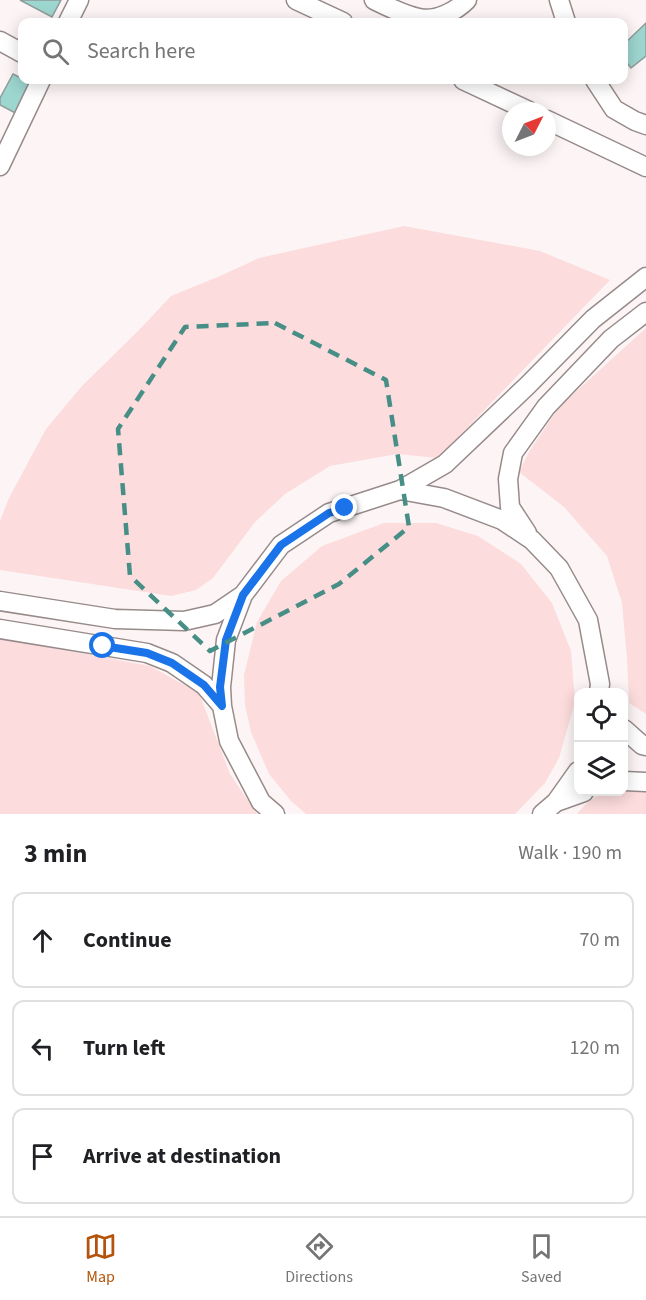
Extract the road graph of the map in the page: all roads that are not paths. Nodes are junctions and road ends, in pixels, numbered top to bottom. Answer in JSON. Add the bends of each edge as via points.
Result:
{"nodes":[{"id":1,"x":79,"y":0,"type":"edge"},
{"id":2,"x":296,"y":0,"type":"edge"},
{"id":3,"x":374,"y":0,"type":"edge"},
{"id":4,"x":467,"y":0,"type":"edge"},
{"id":5,"x":559,"y":0,"type":"edge"},
{"id":6,"x":70,"y":18,"type":"edge"},
{"id":7,"x":335,"y":18,"type":"edge"},
{"id":8,"x":419,"y":18,"type":"edge"},
{"id":9,"x":430,"y":18,"type":"edge"},
{"id":10,"x":565,"y":18,"type":"edge"},
{"id":11,"x":0,"y":42,"type":"edge"},
{"id":12,"x":18,"y":50,"type":"edge"},
{"id":13,"x":39,"y":84,"type":"edge"},
{"id":14,"x":472,"y":84,"type":"edge"},
{"id":15,"x":598,"y":84,"type":"edge"},
{"id":16,"x":510,"y":102,"type":"edge"},
{"id":17,"x":556,"y":124,"type":"edge"},
{"id":18,"x":646,"y":125,"type":"edge"},
{"id":19,"x":0,"y":166,"type":"edge"},
{"id":20,"x":646,"y":167,"type":"edge"},
{"id":21,"x":646,"y":277,"type":"edge"},
{"id":22,"x":646,"y":312,"type":"edge"},
{"id":23,"x":400,"y":490,"type":"junction"},
{"id":24,"x":532,"y":540,"type":"junction"},
{"id":25,"x":243,"y":595,"type":"junction"},
{"id":26,"x":0,"y":602,"type":"edge"},
{"id":27,"x":0,"y":629,"type":"edge"},
{"id":28,"x":601,"y":688,"type":"edge"},
{"id":29,"x":222,"y":706,"type":"junction"},
{"id":30,"x":628,"y":733,"type":"edge"},
{"id":31,"x":646,"y":746,"type":"edge"},
{"id":32,"x":574,"y":778,"type":"edge"},
{"id":33,"x":628,"y":781,"type":"edge"},
{"id":34,"x":646,"y":782,"type":"edge"},
{"id":35,"x":574,"y":796,"type":"edge"},
{"id":36,"x":556,"y":802,"type":"junction"},
{"id":37,"x":269,"y":810,"type":"edge"},
{"id":38,"x":542,"y":814,"type":"edge"}],
"edges":[{"from":1,"to":6,"type":"street"},
{"from":2,"to":7,"type":"street"},
{"from":3,"to":8,"type":"street"},
{"from":4,"to":9,"type":"street","via":[[458,9]]},
{"from":5,"to":10,"type":"street"},
{"from":11,"to":12,"type":"street"},
{"from":13,"to":19,"type":"street"},
{"from":14,"to":16,"type":"street"},
{"from":15,"to":18,"type":"street","via":[[614,110]]},
{"from":17,"to":20,"type":"street"},
{"from":21,"to":23,"type":"street","via":[[593,319],[445,464]]},
{"from":22,"to":24,"type":"street","via":[[612,339],[546,407],[513,453],[508,479],[510,507]]},
{"from":23,"to":24,"type":"street","via":[[444,498],[502,520]]},
{"from":23,"to":25,"type":"street","via":[[329,513],[281,545]]},
{"from":24,"to":28,"type":"street","via":[[559,568],[588,620]]},
{"from":25,"to":26,"type":"street","via":[[216,614],[184,621],[115,619]]},
{"from":25,"to":29,"type":"street","via":[[226,640],[220,687]]},
{"from":27,"to":29,"type":"street","via":[[147,653],[172,663],[204,685]]},
{"from":29,"to":37,"type":"street","via":[[229,741]]},
{"from":30,"to":31,"type":"street"},
{"from":32,"to":36,"type":"street"},
{"from":33,"to":34,"type":"street"},
{"from":35,"to":36,"type":"street"},
{"from":36,"to":38,"type":"street"}]}
